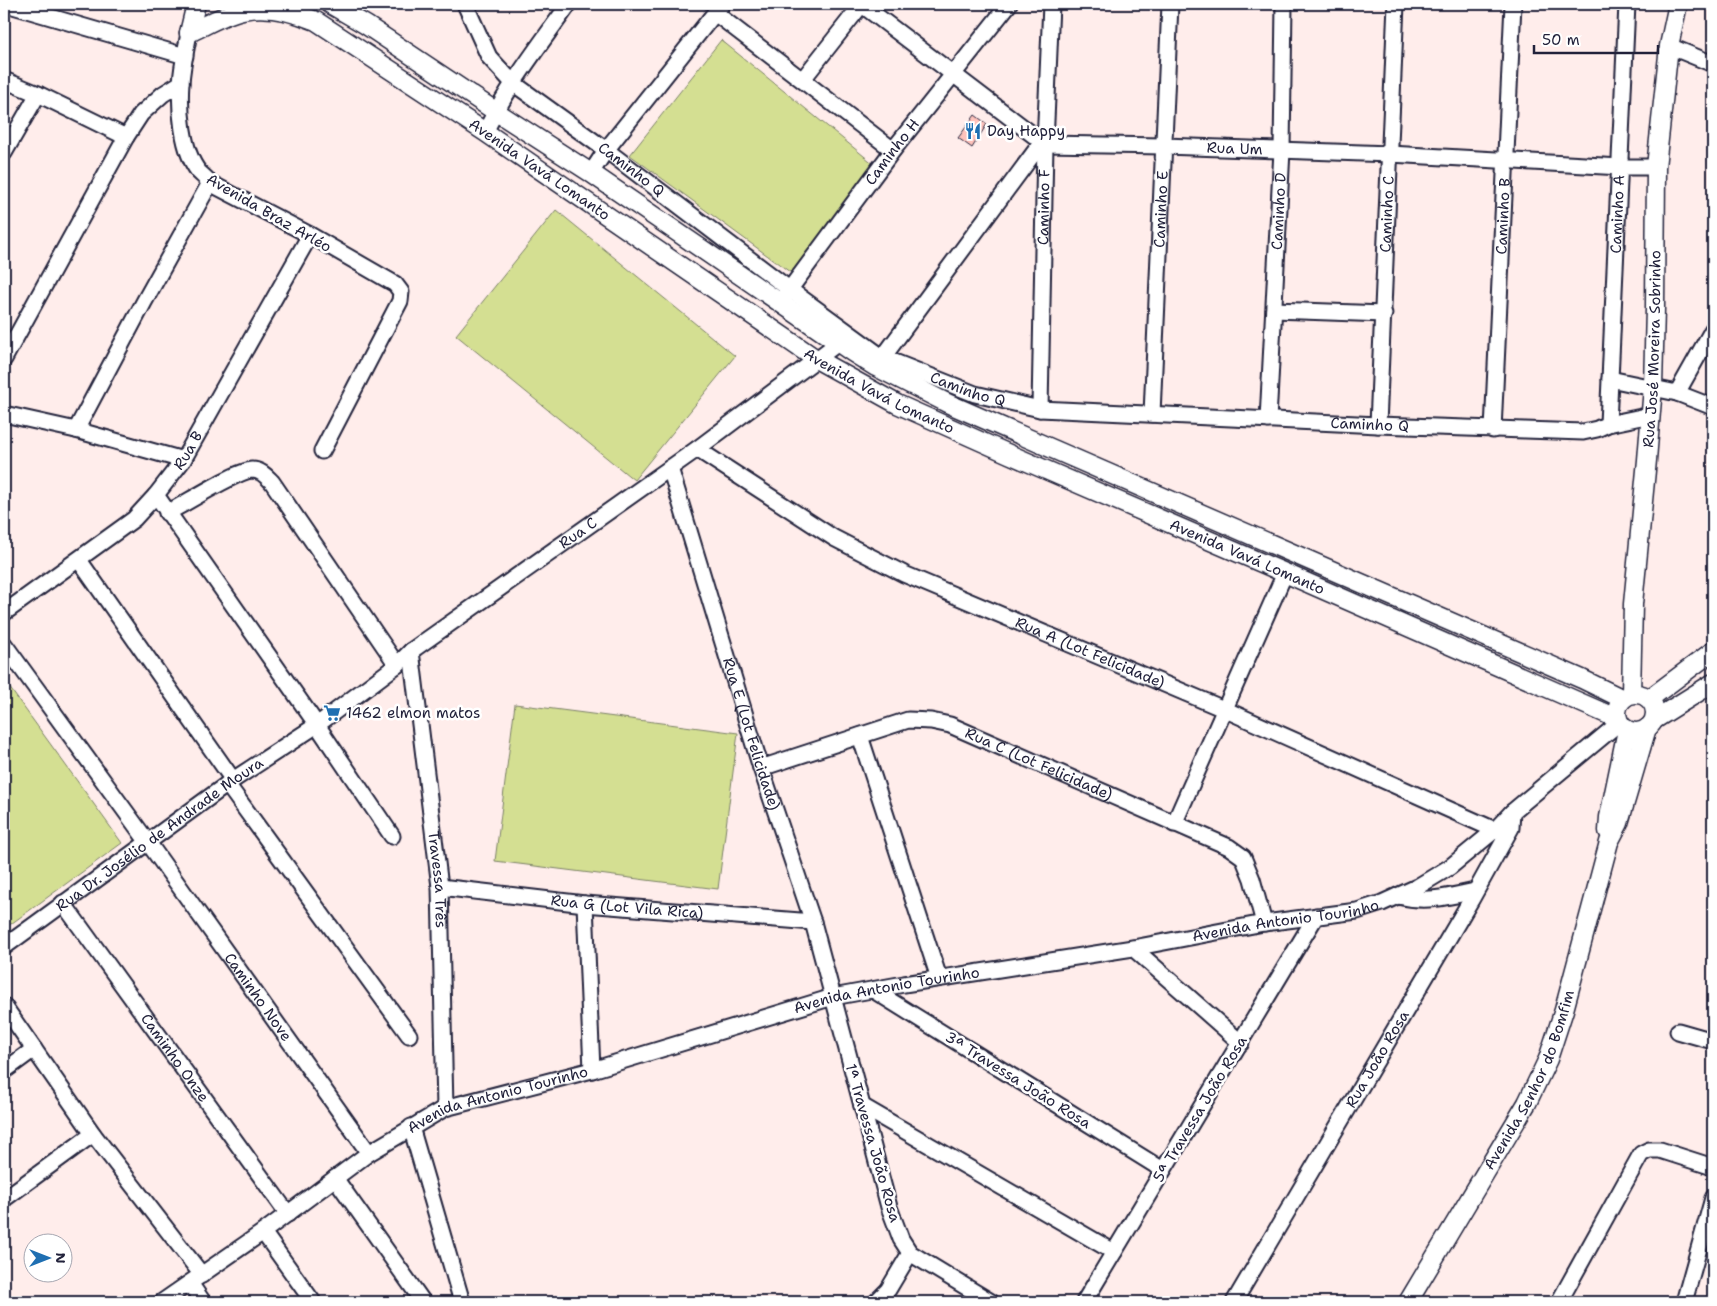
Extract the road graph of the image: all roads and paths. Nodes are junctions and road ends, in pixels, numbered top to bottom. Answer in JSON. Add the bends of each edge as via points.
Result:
{"nodes":[{"id":1,"x":6,"y":4,"type":"edge"},
{"id":2,"x":196,"y":4,"type":"edge"},
{"id":3,"x":330,"y":4,"type":"edge"},
{"id":4,"x":465,"y":4,"type":"edge"},
{"id":5,"x":569,"y":4,"type":"edge"},
{"id":6,"x":861,"y":4,"type":"edge"},
{"id":7,"x":1009,"y":4,"type":"edge"},
{"id":8,"x":1051,"y":4,"type":"edge"},
{"id":9,"x":1170,"y":4,"type":"edge"},
{"id":10,"x":1284,"y":4,"type":"edge"},
{"id":11,"x":1396,"y":4,"type":"edge"},
{"id":12,"x":1513,"y":4,"type":"edge"},
{"id":13,"x":1627,"y":4,"type":"edge"},
{"id":14,"x":1678,"y":4,"type":"edge"},
{"id":15,"x":718,"y":8,"type":"edge"},
{"id":16,"x":189,"y":34,"type":"junction"},
{"id":17,"x":1669,"y":46,"type":"junction"},
{"id":18,"x":185,"y":56,"type":"junction"},
{"id":19,"x":1713,"y":64,"type":"edge"},
{"id":20,"x":954,"y":74,"type":"junction"},
{"id":21,"x":4,"y":80,"type":"edge"},
{"id":22,"x":803,"y":80,"type":"junction"},
{"id":23,"x":181,"y":83,"type":"junction"},
{"id":24,"x":513,"y":83,"type":"junction"},
{"id":25,"x":38,"y":94,"type":"junction"},
{"id":26,"x":495,"y":111,"type":"junction"},
{"id":27,"x":485,"y":132,"type":"junction"},
{"id":28,"x":126,"y":137,"type":"junction"},
{"id":29,"x":1043,"y":143,"type":"junction"},
{"id":30,"x":1164,"y":146,"type":"junction"},
{"id":31,"x":606,"y":150,"type":"junction"},
{"id":32,"x":893,"y":150,"type":"junction"},
{"id":33,"x":1282,"y":150,"type":"junction"},
{"id":34,"x":4,"y":153,"type":"edge"},
{"id":35,"x":1390,"y":154,"type":"junction"},
{"id":36,"x":1506,"y":161,"type":"junction"},
{"id":37,"x":1620,"y":167,"type":"junction"},
{"id":38,"x":1656,"y":167,"type":"junction"},
{"id":39,"x":591,"y":173,"type":"junction"},
{"id":40,"x":210,"y":183,"type":"junction"},
{"id":41,"x":310,"y":235,"type":"junction"},
{"id":42,"x":785,"y":296,"type":"junction"},
{"id":43,"x":1274,"y":310,"type":"junction"},
{"id":44,"x":1384,"y":314,"type":"junction"},
{"id":45,"x":1713,"y":329,"type":"edge"},
{"id":46,"x":838,"y":343,"type":"junction"},
{"id":47,"x":4,"y":359,"type":"edge"},
{"id":48,"x":816,"y":359,"type":"junction"},
{"id":49,"x":879,"y":362,"type":"junction"},
{"id":50,"x":1610,"y":379,"type":"junction"},
{"id":51,"x":1652,"y":387,"type":"junction"},
{"id":52,"x":1677,"y":393,"type":"junction"},
{"id":53,"x":1713,"y":407,"type":"edge"},
{"id":54,"x":1040,"y":409,"type":"junction"},
{"id":55,"x":4,"y":414,"type":"edge"},
{"id":56,"x":1152,"y":414,"type":"junction"},
{"id":57,"x":1651,"y":415,"type":"junction"},
{"id":58,"x":1268,"y":420,"type":"junction"},
{"id":59,"x":1608,"y":424,"type":"junction"},
{"id":60,"x":1378,"y":425,"type":"junction"},
{"id":61,"x":76,"y":430,"type":"junction"},
{"id":62,"x":1493,"y":430,"type":"junction"},
{"id":63,"x":697,"y":449,"type":"junction"},
{"id":64,"x":322,"y":450,"type":"dead end"},
{"id":65,"x":182,"y":460,"type":"junction"},
{"id":66,"x":670,"y":468,"type":"junction"},
{"id":67,"x":156,"y":496,"type":"junction"},
{"id":68,"x":167,"y":513,"type":"junction"},
{"id":69,"x":79,"y":560,"type":"junction"},
{"id":70,"x":1285,"y":572,"type":"junction"},
{"id":71,"x":4,"y":613,"type":"edge"},
{"id":72,"x":4,"y":644,"type":"edge"},
{"id":73,"x":1713,"y":651,"type":"edge"},
{"id":74,"x":412,"y":652,"type":"junction"},
{"id":75,"x":397,"y":665,"type":"junction"},
{"id":76,"x":1713,"y":683,"type":"edge"},
{"id":77,"x":1627,"y":697,"type":"junction"},
{"id":78,"x":1649,"y":699,"type":"junction"},
{"id":79,"x":1226,"y":710,"type":"junction"},
{"id":80,"x":1621,"y":724,"type":"junction"},
{"id":81,"x":1650,"y":724,"type":"junction"},
{"id":82,"x":317,"y":725,"type":"junction"},
{"id":83,"x":860,"y":736,"type":"junction"},
{"id":84,"x":762,"y":768,"type":"junction"},
{"id":85,"x":230,"y":782,"type":"junction"},
{"id":86,"x":1512,"y":812,"type":"junction"},
{"id":87,"x":1174,"y":824,"type":"junction"},
{"id":88,"x":1495,"y":830,"type":"junction"},
{"id":89,"x":392,"y":836,"type":"dead end"},
{"id":90,"x":148,"y":841,"type":"junction"},
{"id":91,"x":1609,"y":842,"type":"junction"},
{"id":92,"x":440,"y":887,"type":"junction"},
{"id":93,"x":1475,"y":891,"type":"junction"},
{"id":94,"x":1398,"y":896,"type":"junction"},
{"id":95,"x":63,"y":903,"type":"junction"},
{"id":96,"x":585,"y":904,"type":"junction"},
{"id":97,"x":1316,"y":916,"type":"junction"},
{"id":98,"x":813,"y":922,"type":"junction"},
{"id":99,"x":1264,"y":923,"type":"junction"},
{"id":100,"x":4,"y":947,"type":"edge"},
{"id":101,"x":1133,"y":948,"type":"junction"},
{"id":102,"x":939,"y":978,"type":"junction"},
{"id":103,"x":873,"y":990,"type":"junction"},
{"id":104,"x":834,"y":997,"type":"junction"},
{"id":105,"x":4,"y":1006,"type":"edge"},
{"id":106,"x":1678,"y":1031,"type":"dead end"},
{"id":107,"x":409,"y":1035,"type":"dead end"},
{"id":108,"x":1713,"y":1041,"type":"edge"},
{"id":109,"x":1241,"y":1043,"type":"junction"},
{"id":110,"x":34,"y":1049,"type":"junction"},
{"id":111,"x":592,"y":1070,"type":"junction"},
{"id":112,"x":4,"y":1071,"type":"edge"},
{"id":113,"x":862,"y":1106,"type":"junction"},
{"id":114,"x":445,"y":1108,"type":"junction"},
{"id":115,"x":412,"y":1127,"type":"junction"},
{"id":116,"x":93,"y":1134,"type":"junction"},
{"id":117,"x":369,"y":1153,"type":"junction"},
{"id":118,"x":1713,"y":1167,"type":"edge"},
{"id":119,"x":1163,"y":1170,"type":"junction"},
{"id":120,"x":335,"y":1178,"type":"junction"},
{"id":121,"x":1713,"y":1198,"type":"edge"},
{"id":122,"x":4,"y":1200,"type":"edge"},
{"id":123,"x":288,"y":1214,"type":"junction"},
{"id":124,"x":263,"y":1232,"type":"junction"},
{"id":125,"x":1114,"y":1252,"type":"junction"},
{"id":126,"x":910,"y":1254,"type":"junction"},
{"id":127,"x":196,"y":1279,"type":"junction"},
{"id":128,"x":162,"y":1302,"type":"edge"},
{"id":129,"x":203,"y":1302,"type":"edge"},
{"id":130,"x":313,"y":1302,"type":"edge"},
{"id":131,"x":423,"y":1302,"type":"edge"},
{"id":132,"x":462,"y":1302,"type":"edge"},
{"id":133,"x":876,"y":1302,"type":"edge"},
{"id":134,"x":991,"y":1302,"type":"edge"},
{"id":135,"x":1084,"y":1302,"type":"edge"},
{"id":136,"x":1234,"y":1302,"type":"edge"},
{"id":137,"x":1408,"y":1302,"type":"edge"},
{"id":138,"x":1559,"y":1302,"type":"edge"},
{"id":139,"x":1684,"y":1302,"type":"edge"}],
"edges":[{"from":1,"to":18,"type":"street"},
{"from":2,"to":16,"type":"street"},
{"from":3,"to":26,"type":"street","name":"Avenida Vavá Lomanto"},
{"from":4,"to":24,"type":"street","name":"Caminho Q","via":[[489,57]]},
{"from":5,"to":24,"type":"street"},
{"from":6,"to":20,"type":"street"},
{"from":6,"to":22,"type":"street"},
{"from":7,"to":20,"type":"street","name":"Caminho H"},
{"from":8,"to":29,"type":"street","name":"Caminho F"},
{"from":9,"to":30,"type":"street","name":"Caminho E"},
{"from":10,"to":33,"type":"street","name":"Caminho D"},
{"from":11,"to":35,"type":"street","name":"Caminho C"},
{"from":12,"to":36,"type":"street","name":"Caminho B"},
{"from":13,"to":37,"type":"street","name":"Caminho A"},
{"from":14,"to":17,"type":"street","name":"Rua José Moreira Sobrinho"},
{"from":15,"to":22,"type":"street"},
{"from":15,"to":31,"type":"street"},
{"from":16,"to":18,"type":"street","name":"Avenida Braz Arléo"},
{"from":16,"to":27,"type":"street","name":"Avenida Vavá Lomanto","via":[[244,10],[264,8],[298,13],[336,33]]},
{"from":17,"to":19,"type":"street"},
{"from":17,"to":38,"type":"street","name":"Rua José Moreira Sobrinho"},
{"from":18,"to":23,"type":"street","name":"Avenida Braz Arléo"},
{"from":20,"to":29,"type":"street"},
{"from":20,"to":32,"type":"street","name":"Caminho H"},
{"from":21,"to":25,"type":"street"},
{"from":22,"to":32,"type":"street"},
{"from":23,"to":28,"type":"street","via":[[141,114]]},
{"from":23,"to":40,"type":"street","name":"Avenida Braz Arléo","via":[[186,144],[195,166]]},
{"from":24,"to":26,"type":"street"},
{"from":24,"to":31,"type":"street","name":"Caminho Q"},
{"from":25,"to":28,"type":"street"},
{"from":25,"to":34,"type":"street"},
{"from":26,"to":27,"type":"street"},
{"from":26,"to":39,"type":"street","name":"Avenida Vavá Lomanto"},
{"from":27,"to":48,"type":"street","name":"Avenida Vavá Lomanto"},
{"from":28,"to":47,"type":"street"},
{"from":29,"to":30,"type":"street","name":"Rua Um"},
{"from":29,"to":49,"type":"street"},
{"from":29,"to":54,"type":"street","name":"Caminho F"},
{"from":30,"to":33,"type":"street","name":"Rua Um"},
{"from":30,"to":56,"type":"street","name":"Caminho E"},
{"from":31,"to":39,"type":"street"},
{"from":31,"to":42,"type":"street","name":"Caminho Q"},
{"from":32,"to":42,"type":"street","name":"Caminho H"},
{"from":33,"to":35,"type":"street","name":"Rua Um"},
{"from":33,"to":43,"type":"street","name":"Caminho D"},
{"from":35,"to":36,"type":"street","name":"Rua Um"},
{"from":35,"to":44,"type":"street","name":"Caminho C"},
{"from":36,"to":37,"type":"street","name":"Rua Um"},
{"from":36,"to":62,"type":"street","name":"Caminho B"},
{"from":37,"to":38,"type":"street","name":"Rua Um"},
{"from":37,"to":50,"type":"street","name":"Caminho A"},
{"from":38,"to":51,"type":"street","name":"Rua José Moreira Sobrinho"},
{"from":39,"to":42,"type":"street","name":"Avenida Vavá Lomanto"},
{"from":40,"to":41,"type":"street","name":"Avenida Braz Arléo"},
{"from":40,"to":61,"type":"street"},
{"from":41,"to":64,"type":"street","name":"Avenida Braz Arléo","via":[[395,284],[402,296]]},
{"from":41,"to":65,"type":"street","name":"Rua B"},
{"from":42,"to":46,"type":"street","name":"Avenida Vavá Lomanto"},
{"from":42,"to":49,"type":"street","name":"Caminho Q"},
{"from":43,"to":44,"type":"street"},
{"from":43,"to":58,"type":"street","name":"Caminho D"},
{"from":44,"to":60,"type":"street","name":"Caminho C"},
{"from":45,"to":52,"type":"street"},
{"from":46,"to":48,"type":"street","name":"Rua C"},
{"from":46,"to":49,"type":"street","name":"Avenida Vavá Lomanto"},
{"from":48,"to":63,"type":"street","name":"Rua C"},
{"from":48,"to":70,"type":"street","name":"Avenida Vavá Lomanto","via":[[897,404]]},
{"from":49,"to":54,"type":"street","name":"Caminho Q","via":[[974,394]]},
{"from":49,"to":77,"type":"street","name":"Avenida Vavá Lomanto","via":[[955,406]]},
{"from":50,"to":51,"type":"street"},
{"from":50,"to":59,"type":"street","name":"Caminho A"},
{"from":51,"to":52,"type":"street"},
{"from":51,"to":57,"type":"street","name":"Rua José Moreira Sobrinho"},
{"from":52,"to":53,"type":"street"},
{"from":54,"to":56,"type":"street","name":"Caminho Q"},
{"from":55,"to":61,"type":"street"},
{"from":56,"to":58,"type":"street","name":"Caminho Q"},
{"from":57,"to":59,"type":"street","name":"Caminho Q"},
{"from":57,"to":77,"type":"street","name":"Rua José Moreira Sobrinho"},
{"from":58,"to":60,"type":"street","name":"Caminho Q"},
{"from":59,"to":62,"type":"street","name":"Caminho Q","via":[[1583,432]]},
{"from":60,"to":62,"type":"street","name":"Caminho Q"},
{"from":61,"to":65,"type":"street"},
{"from":63,"to":66,"type":"street","name":"Rua C"},
{"from":63,"to":79,"type":"street","name":"Rua A (Lot Felicidade)","via":[[834,538],[904,574]]},
{"from":65,"to":67,"type":"street","name":"Rua B"},
{"from":66,"to":74,"type":"street","name":"Rua C"},
{"from":66,"to":84,"type":"street","name":"Rua E (Lot Felicidade)"},
{"from":67,"to":68,"type":"street"},
{"from":67,"to":69,"type":"street","name":"Rua B","via":[[134,519]]},
{"from":68,"to":75,"type":"street","via":[[238,475],[252,470],[262,472]]},
{"from":68,"to":82,"type":"street"},
{"from":69,"to":71,"type":"street","name":"Rua B"},
{"from":69,"to":85,"type":"street"},
{"from":70,"to":79,"type":"street"},
{"from":70,"to":80,"type":"street","name":"Avenida Vavá Lomanto"},
{"from":72,"to":90,"type":"street","name":"Caminho Nove"},
{"from":73,"to":78,"type":"street"},
{"from":74,"to":75,"type":"street","name":"Rua C"},
{"from":74,"to":92,"type":"street","name":"Travessa Três"},
{"from":75,"to":82,"type":"street","name":"Rua C"},
{"from":76,"to":81,"type":"street"},
{"from":77,"to":78,"type":"street","via":[[1641,694]]},
{"from":77,"to":80,"type":"street","via":[[1618,708]]},
{"from":78,"to":81,"type":"street","via":[[1655,712]]},
{"from":79,"to":87,"type":"street"},
{"from":79,"to":88,"type":"street","name":"Rua A (Lot Felicidade)"},
{"from":80,"to":81,"type":"street","via":[[1634,732],[1641,732]]},
{"from":80,"to":86,"type":"street","name":"Avenida Antonio Tourinho"},
{"from":80,"to":91,"type":"street","name":"Avenida Senhor do Bomfim","via":[[1609,817]]},
{"from":81,"to":91,"type":"street","name":"Avenida Senhor do Bomfim","via":[[1621,817]]},
{"from":82,"to":85,"type":"street","name":"Rua Dr. Josélio de Andrade Moura"},
{"from":82,"to":89,"type":"street"},
{"from":83,"to":84,"type":"street","name":"Rua C (Lot Felicidade)"},
{"from":83,"to":87,"type":"street","name":"Rua C (Lot Felicidade)","via":[[908,720],[931,720],[950,725]]},
{"from":83,"to":102,"type":"street"},
{"from":84,"to":98,"type":"street","name":"Rua E (Lot Felicidade)"},
{"from":85,"to":90,"type":"street","name":"Rua Dr. Josélio de Andrade Moura"},
{"from":85,"to":107,"type":"street"},
{"from":86,"to":88,"type":"street","name":"Avenida Antonio Tourinho"},
{"from":86,"to":93,"type":"street","name":"Rua João Rosa","via":[[1511,828]]},
{"from":87,"to":99,"type":"street","name":"Rua C (Lot Felicidade)","via":[[1229,846],[1243,857]]},
{"from":88,"to":94,"type":"street","name":"Avenida Antonio Tourinho","via":[[1450,867]]},
{"from":90,"to":95,"type":"street","name":"Rua Dr. Josélio de Andrade Moura"},
{"from":90,"to":117,"type":"street","name":"Caminho Nove"},
{"from":91,"to":137,"type":"street","name":"Avenida Senhor do Bomfim","via":[[1548,1060],[1527,1103]]},
{"from":92,"to":96,"type":"street","name":"Rua G (Lot Vila Rica)"},
{"from":92,"to":114,"type":"street","name":"Travessa Três"},
{"from":93,"to":94,"type":"street","via":[[1431,899]]},
{"from":93,"to":136,"type":"street","name":"Rua João Rosa"},
{"from":94,"to":97,"type":"street","name":"Avenida Antonio Tourinho","via":[[1357,911]]},
{"from":95,"to":100,"type":"street","name":"Rua Dr. Josélio de Andrade Moura"},
{"from":95,"to":123,"type":"street","name":"Caminho Onze"},
{"from":96,"to":98,"type":"street","name":"Rua G (Lot Vila Rica)"},
{"from":96,"to":111,"type":"street"},
{"from":97,"to":99,"type":"street","name":"Avenida Antonio Tourinho"},
{"from":97,"to":109,"type":"street","name":"5ª Travessa João Rosa"},
{"from":98,"to":104,"type":"street","name":"Rua E (Lot Felicidade)"},
{"from":99,"to":101,"type":"street","name":"Avenida Antonio Tourinho"},
{"from":101,"to":102,"type":"street","name":"Avenida Antonio Tourinho"},
{"from":101,"to":109,"type":"street"},
{"from":102,"to":103,"type":"street","name":"Avenida Antonio Tourinho"},
{"from":103,"to":104,"type":"street","name":"Avenida Antonio Tourinho"},
{"from":103,"to":119,"type":"street","name":"3ª Travessa João Rosa"},
{"from":104,"to":111,"type":"street","name":"Avenida Antonio Tourinho"},
{"from":104,"to":113,"type":"street","name":"1ª Travessa João Rosa"},
{"from":105,"to":110,"type":"street"},
{"from":106,"to":108,"type":"street"},
{"from":109,"to":119,"type":"street","name":"5ª Travessa João Rosa"},
{"from":110,"to":112,"type":"street"},
{"from":110,"to":116,"type":"street"},
{"from":111,"to":114,"type":"street","name":"Avenida Antonio Tourinho"},
{"from":113,"to":125,"type":"street"},
{"from":113,"to":126,"type":"street","name":"1ª Travessa João Rosa","via":[[888,1207]]},
{"from":114,"to":115,"type":"street","name":"Avenida Antonio Tourinho"},
{"from":115,"to":117,"type":"street","name":"Avenida Antonio Tourinho"},
{"from":115,"to":132,"type":"street"},
{"from":116,"to":122,"type":"street"},
{"from":116,"to":127,"type":"street"},
{"from":117,"to":120,"type":"street","name":"Avenida Antonio Tourinho"},
{"from":118,"to":138,"type":"street","via":[[1660,1150],[1641,1154]]},
{"from":119,"to":125,"type":"street","name":"5ª Travessa João Rosa"},
{"from":120,"to":123,"type":"street","name":"Avenida Antonio Tourinho"},
{"from":120,"to":131,"type":"street"},
{"from":121,"to":139,"type":"street"},
{"from":123,"to":124,"type":"street","name":"Avenida Antonio Tourinho"},
{"from":124,"to":127,"type":"street","name":"Avenida Antonio Tourinho"},
{"from":124,"to":130,"type":"street"},
{"from":125,"to":135,"type":"street","name":"5ª Travessa João Rosa"},
{"from":126,"to":133,"type":"street","via":[[888,1290]]},
{"from":126,"to":134,"type":"street"},
{"from":127,"to":128,"type":"street","name":"Avenida Antonio Tourinho"},
{"from":127,"to":129,"type":"street"}]}
